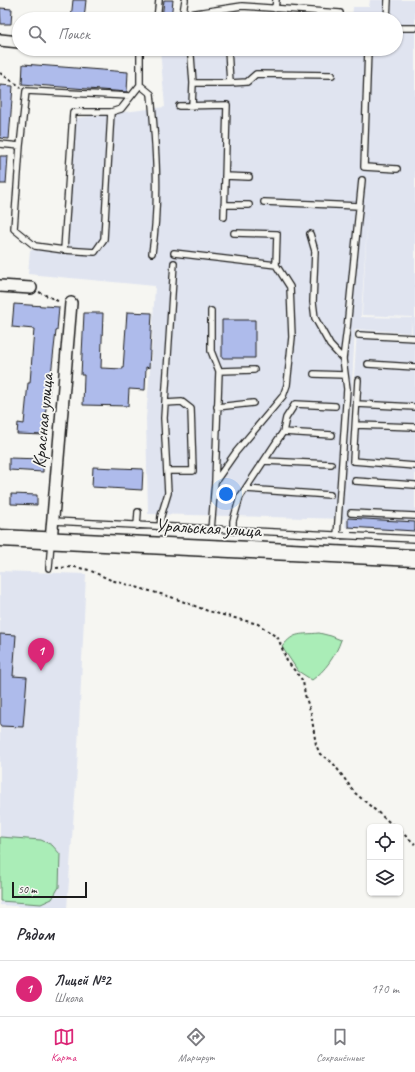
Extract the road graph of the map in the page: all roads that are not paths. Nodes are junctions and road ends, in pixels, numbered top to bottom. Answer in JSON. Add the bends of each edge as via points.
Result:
{"nodes":[{"id":1,"x":159,"y":0,"type":"edge"},
{"id":2,"x":185,"y":0,"type":"edge"},
{"id":3,"x":276,"y":0,"type":"edge"},
{"id":4,"x":388,"y":0,"type":"edge"},
{"id":5,"x":275,"y":9,"type":"junction"},
{"id":6,"x":158,"y":12,"type":"edge"},
{"id":7,"x":183,"y":12,"type":"edge"},
{"id":8,"x":209,"y":12,"type":"edge"},
{"id":9,"x":324,"y":12,"type":"edge"},
{"id":10,"x":387,"y":12,"type":"edge"},
{"id":11,"x":403,"y":28,"type":"edge"},
{"id":12,"x":415,"y":28,"type":"edge"},
{"id":13,"x":0,"y":40,"type":"edge"},
{"id":14,"x":12,"y":41,"type":"edge"},
{"id":15,"x":140,"y":56,"type":"edge"},
{"id":16,"x":191,"y":56,"type":"edge"},
{"id":17,"x":228,"y":56,"type":"edge"},
{"id":18,"x":368,"y":56,"type":"edge"},
{"id":19,"x":332,"y":75,"type":"dead end"},
{"id":20,"x":192,"y":83,"type":"junction"},
{"id":21,"x":230,"y":83,"type":"junction"},
{"id":22,"x":140,"y":85,"type":"junction"},
{"id":23,"x":130,"y":96,"type":"junction"},
{"id":24,"x":179,"y":106,"type":"dead end"},
{"id":25,"x":192,"y":106,"type":"junction"},
{"id":26,"x":111,"y":112,"type":"junction"},
{"id":27,"x":0,"y":144,"type":"edge"},
{"id":28,"x":20,"y":146,"type":"junction"},
{"id":29,"x":397,"y":169,"type":"dead end"},
{"id":30,"x":225,"y":176,"type":"junction"},
{"id":31,"x":250,"y":177,"type":"dead end"},
{"id":32,"x":362,"y":180,"type":"dead end"},
{"id":33,"x":264,"y":202,"type":"dead end"},
{"id":34,"x":224,"y":205,"type":"junction"},
{"id":35,"x":249,"y":205,"type":"dead end"},
{"id":36,"x":360,"y":206,"type":"junction"},
{"id":37,"x":224,"y":217,"type":"dead end"},
{"id":38,"x":234,"y":233,"type":"dead end"},
{"id":39,"x":310,"y":234,"type":"dead end"},
{"id":40,"x":64,"y":250,"type":"junction"},
{"id":41,"x":152,"y":253,"type":"dead end"},
{"id":42,"x":174,"y":253,"type":"dead end"},
{"id":43,"x":174,"y":263,"type":"dead end"},
{"id":44,"x":276,"y":265,"type":"junction"},
{"id":45,"x":0,"y":286,"type":"edge"},
{"id":46,"x":31,"y":288,"type":"road end"},
{"id":47,"x":67,"y":303,"type":"road end"},
{"id":48,"x":211,"y":311,"type":"dead end"},
{"id":49,"x":359,"y":335,"type":"dead end"},
{"id":50,"x":415,"y":338,"type":"edge"},
{"id":51,"x":343,"y":359,"type":"junction"},
{"id":52,"x":368,"y":364,"type":"dead end"},
{"id":53,"x":415,"y":367,"type":"edge"},
{"id":54,"x":254,"y":370,"type":"dead end"},
{"id":55,"x":219,"y":371,"type":"junction"},
{"id":56,"x":314,"y":374,"type":"dead end"},
{"id":57,"x":345,"y":375,"type":"junction"},
{"id":58,"x":358,"y":380,"type":"dead end"},
{"id":59,"x":165,"y":403,"type":"junction"},
{"id":60,"x":253,"y":403,"type":"dead end"},
{"id":61,"x":357,"y":404,"type":"junction"},
{"id":62,"x":335,"y":406,"type":"dead end"},
{"id":63,"x":217,"y":407,"type":"junction"},
{"id":64,"x":415,"y":407,"type":"edge"},
{"id":65,"x":356,"y":425,"type":"junction"},
{"id":66,"x":415,"y":427,"type":"edge"},
{"id":67,"x":283,"y":432,"type":"junction"},
{"id":68,"x":332,"y":435,"type":"dead end"},
{"id":69,"x":264,"y":461,"type":"junction"},
{"id":70,"x":331,"y":464,"type":"dead end"},
{"id":71,"x":415,"y":466,"type":"edge"},
{"id":72,"x":167,"y":471,"type":"junction"},
{"id":73,"x":354,"y":481,"type":"dead end"},
{"id":74,"x":215,"y":482,"type":"junction"},
{"id":75,"x":415,"y":485,"type":"edge"},
{"id":76,"x":246,"y":489,"type":"junction"},
{"id":77,"x":330,"y":495,"type":"dead end"},
{"id":78,"x":138,"y":512,"type":"dead end"},
{"id":79,"x":351,"y":513,"type":"dead end"},
{"id":80,"x":415,"y":516,"type":"edge"},
{"id":81,"x":53,"y":521,"type":"junction"},
{"id":82,"x":137,"y":526,"type":"junction"},
{"id":83,"x":160,"y":528,"type":"junction"},
{"id":84,"x":210,"y":530,"type":"junction"},
{"id":85,"x":233,"y":531,"type":"junction"},
{"id":86,"x":337,"y":536,"type":"junction"},
{"id":87,"x":0,"y":538,"type":"edge"},
{"id":88,"x":415,"y":539,"type":"edge"},
{"id":89,"x":51,"y":541,"type":"junction"},
{"id":90,"x":415,"y":558,"type":"edge"},
{"id":91,"x":49,"y":568,"type":"road end"}],
"edges":[{"from":1,"to":6,"type":"lane"},
{"from":2,"to":7,"type":"lane"},
{"from":3,"to":5,"type":"lane"},
{"from":4,"to":10,"type":"lane"},
{"from":5,"to":8,"type":"lane","via":[[242,6]]},
{"from":5,"to":9,"type":"lane"},
{"from":11,"to":12,"type":"lane"},
{"from":13,"to":14,"type":"street"},
{"from":15,"to":22,"type":"lane"},
{"from":16,"to":20,"type":"lane"},
{"from":17,"to":21,"type":"lane"},
{"from":18,"to":29,"type":"lane","via":[[364,167]]},
{"from":19,"to":21,"type":"lane","via":[[256,74],[247,82]]},
{"from":20,"to":21,"type":"lane"},
{"from":20,"to":25,"type":"lane"},
{"from":22,"to":23,"type":"lane"},
{"from":22,"to":41,"type":"lane","via":[[151,94],[156,142],[156,228]]},
{"from":23,"to":26,"type":"lane","via":[[121,108]]},
{"from":23,"to":28,"type":"lane","via":[[26,90]]},
{"from":24,"to":25,"type":"lane"},
{"from":25,"to":30,"type":"lane","via":[[227,105]]},
{"from":26,"to":40,"type":"lane","via":[[104,239],[95,252]]},
{"from":26,"to":40,"type":"lane","via":[[73,112]]},
{"from":27,"to":28,"type":"lane"},
{"from":28,"to":40,"type":"lane","via":[[14,229],[35,246]]},
{"from":30,"to":31,"type":"lane"},
{"from":30,"to":34,"type":"lane"},
{"from":32,"to":36,"type":"lane"},
{"from":33,"to":36,"type":"lane"},
{"from":34,"to":35,"type":"lane"},
{"from":34,"to":37,"type":"lane"},
{"from":36,"to":51,"type":"lane"},
{"from":38,"to":44,"type":"lane","via":[[277,234]]},
{"from":39,"to":51,"type":"lane","via":[[315,251],[315,318],[330,345]]},
{"from":42,"to":44,"type":"lane"},
{"from":43,"to":59,"type":"lane"},
{"from":44,"to":74,"type":"lane","via":[[290,287],[292,337],[287,385],[276,406],[236,452]]},
{"from":45,"to":46,"type":"street"},
{"from":47,"to":81,"type":"street","name":"Красная улица"},
{"from":48,"to":55,"type":"lane","via":[[211,351]]},
{"from":49,"to":50,"type":"lane"},
{"from":51,"to":57,"type":"lane"},
{"from":52,"to":53,"type":"lane"},
{"from":54,"to":55,"type":"lane"},
{"from":55,"to":63,"type":"lane"},
{"from":56,"to":57,"type":"lane"},
{"from":57,"to":86,"type":"lane","via":[[347,389]]},
{"from":58,"to":61,"type":"lane"},
{"from":59,"to":72,"type":"lane"},
{"from":59,"to":72,"type":"lane","via":[[182,402],[191,410],[193,471]]},
{"from":60,"to":63,"type":"lane"},
{"from":61,"to":64,"type":"lane"},
{"from":61,"to":65,"type":"lane"},
{"from":62,"to":67,"type":"lane","via":[[295,404],[286,418]]},
{"from":63,"to":74,"type":"lane"},
{"from":65,"to":66,"type":"lane"},
{"from":65,"to":71,"type":"lane","via":[[353,462]]},
{"from":67,"to":68,"type":"lane"},
{"from":67,"to":69,"type":"lane"},
{"from":69,"to":70,"type":"lane"},
{"from":69,"to":76,"type":"lane"},
{"from":72,"to":83,"type":"lane","via":[[168,493]]},
{"from":73,"to":75,"type":"lane"},
{"from":74,"to":84,"type":"lane"},
{"from":76,"to":77,"type":"lane"},
{"from":76,"to":85,"type":"lane","via":[[240,497],[233,521]]},
{"from":78,"to":82,"type":"lane"},
{"from":79,"to":80,"type":"lane"},
{"from":81,"to":82,"type":"lane"},
{"from":81,"to":89,"type":"street","name":"Красная улица"},
{"from":82,"to":83,"type":"lane"},
{"from":83,"to":84,"type":"lane"},
{"from":84,"to":85,"type":"lane"},
{"from":85,"to":86,"type":"lane"},
{"from":86,"to":88,"type":"lane"},
{"from":87,"to":89,"type":"street","name":"Уральская улица"},
{"from":89,"to":90,"type":"street","name":"Уральская улица"},
{"from":89,"to":91,"type":"lane"}]}
